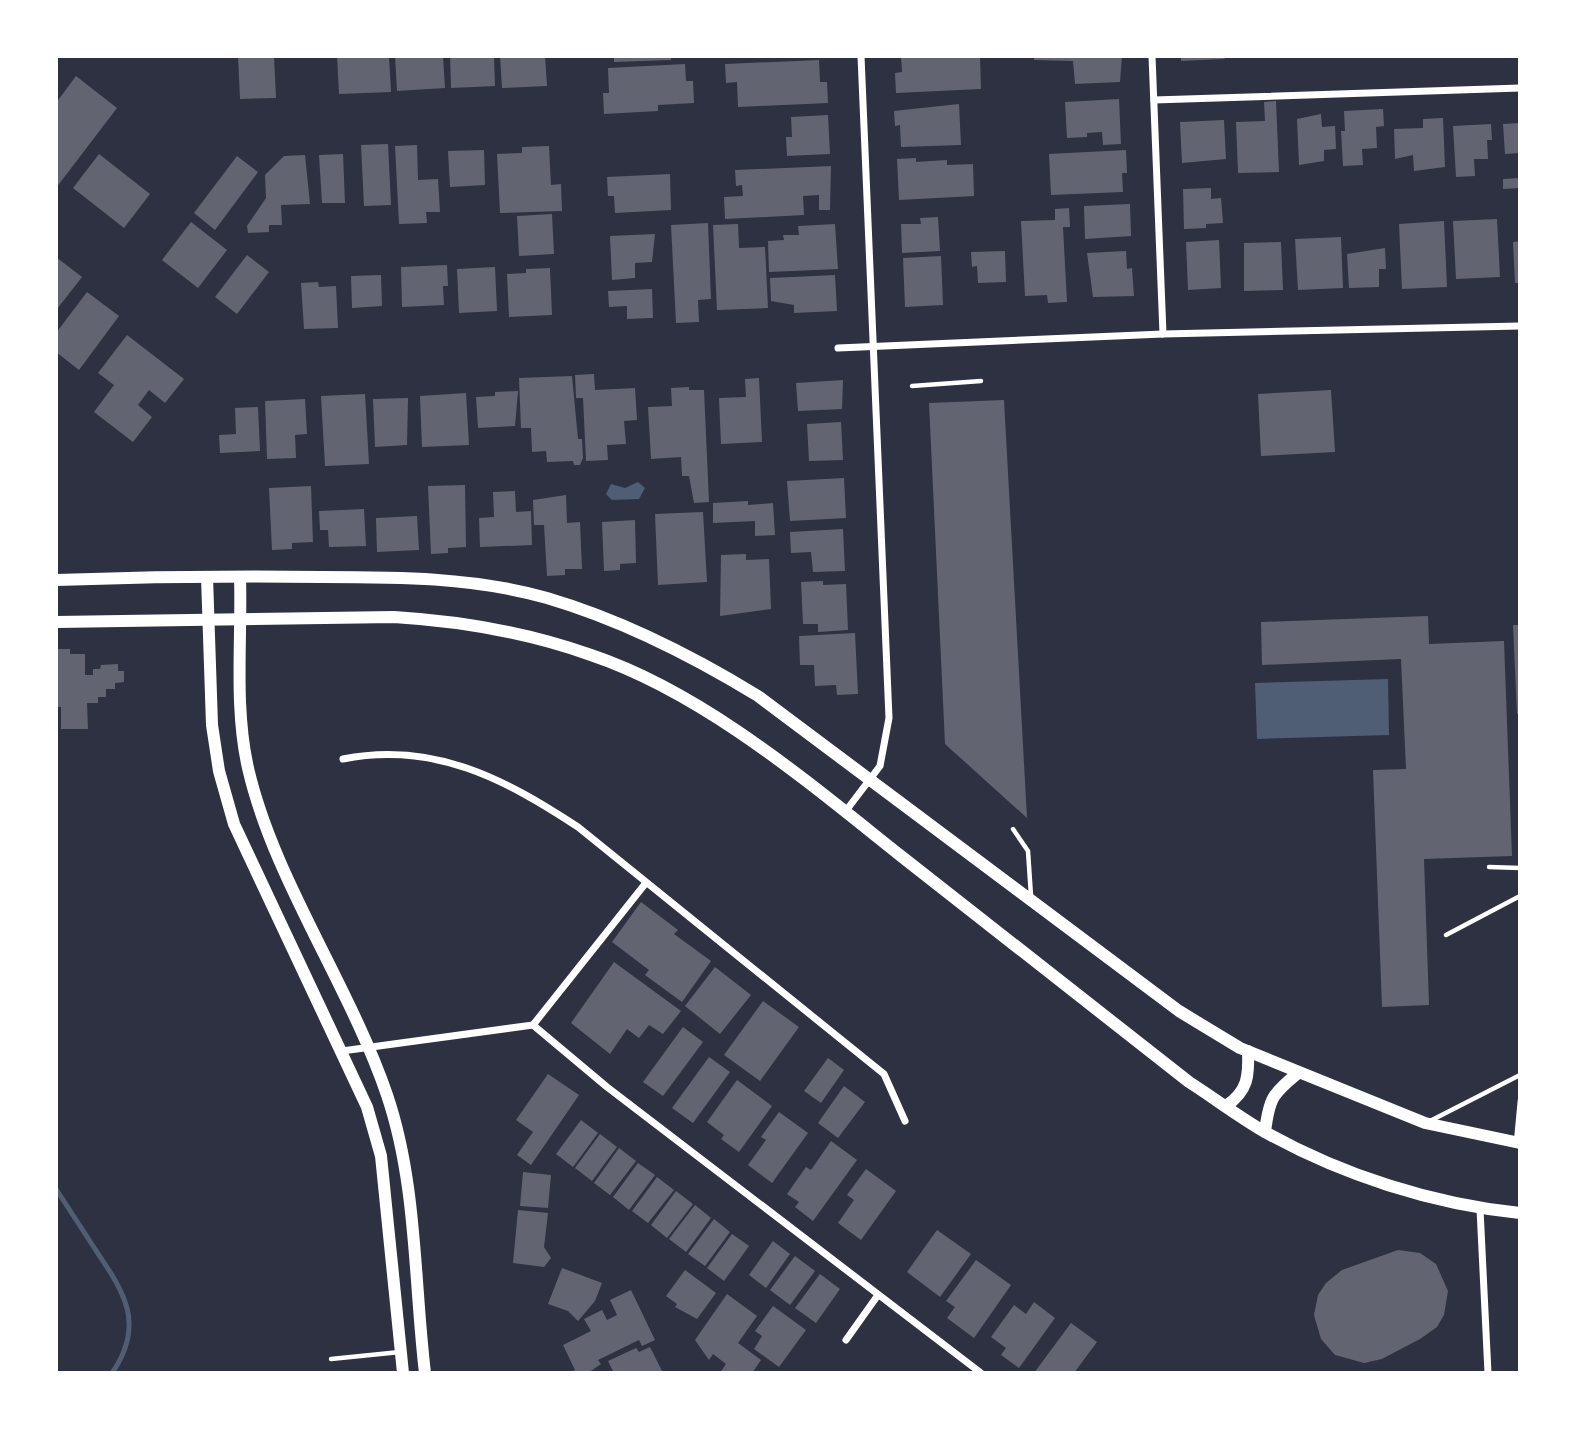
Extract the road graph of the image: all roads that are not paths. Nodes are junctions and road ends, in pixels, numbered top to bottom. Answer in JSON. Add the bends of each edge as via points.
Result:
{"nodes":[{"id":1,"x":861,"y":56,"type":"edge"},
{"id":2,"x":1152,"y":56,"type":"edge"},
{"id":3,"x":1520,"y":88,"type":"edge"},
{"id":4,"x":1154,"y":100,"type":"junction"},
{"id":5,"x":1520,"y":326,"type":"edge"},
{"id":6,"x":1163,"y":334,"type":"junction"},
{"id":7,"x":874,"y":346,"type":"junction"},
{"id":8,"x":838,"y":348,"type":"dead end"},
{"id":9,"x":981,"y":381,"type":"dead end"},
{"id":10,"x":912,"y":386,"type":"dead end"},
{"id":11,"x":207,"y":577,"type":"junction"},
{"id":12,"x":240,"y":577,"type":"junction"},
{"id":13,"x":56,"y":580,"type":"edge"},
{"id":14,"x":208,"y":621,"type":"junction"},
{"id":15,"x":241,"y":621,"type":"junction"},
{"id":16,"x":56,"y":622,"type":"edge"},
{"id":17,"x":344,"y":759,"type":"dead end"},
{"id":18,"x":870,"y":779,"type":"junction"},
{"id":19,"x":845,"y":812,"type":"junction"},
{"id":20,"x":1013,"y":830,"type":"dead end"},
{"id":21,"x":1489,"y":867,"type":"dead end"},
{"id":22,"x":1520,"y":868,"type":"edge"},
{"id":23,"x":645,"y":884,"type":"junction"},
{"id":24,"x":1520,"y":896,"type":"edge"},
{"id":25,"x":1031,"y":900,"type":"junction"},
{"id":26,"x":1446,"y":935,"type":"dead end"},
{"id":27,"x":533,"y":1025,"type":"junction"},
{"id":28,"x":368,"y":1046,"type":"junction"},
{"id":29,"x":342,"y":1051,"type":"junction"},
{"id":30,"x":1248,"y":1051,"type":"junction"},
{"id":31,"x":1298,"y":1073,"type":"junction"},
{"id":32,"x":1520,"y":1074,"type":"edge"},
{"id":33,"x":1520,"y":1100,"type":"edge"},
{"id":34,"x":1226,"y":1106,"type":"junction"},
{"id":35,"x":905,"y":1121,"type":"dead end"},
{"id":36,"x":1425,"y":1123,"type":"junction"},
{"id":37,"x":1265,"y":1132,"type":"junction"},
{"id":38,"x":1518,"y":1143,"type":"edge"},
{"id":39,"x":1480,"y":1209,"type":"junction"},
{"id":40,"x":1520,"y":1213,"type":"edge"},
{"id":41,"x":878,"y":1295,"type":"junction"},
{"id":42,"x":846,"y":1340,"type":"dead end"},
{"id":43,"x":401,"y":1352,"type":"junction"},
{"id":44,"x":331,"y":1359,"type":"dead end"},
{"id":45,"x":403,"y":1373,"type":"edge"},
{"id":46,"x":425,"y":1373,"type":"edge"},
{"id":47,"x":981,"y":1373,"type":"edge"},
{"id":48,"x":1488,"y":1373,"type":"edge"}],
"edges":[{"from":1,"to":7,"type":"street"},
{"from":2,"to":4,"type":"street"},
{"from":3,"to":4,"type":"street"},
{"from":4,"to":6,"type":"street"},
{"from":5,"to":6,"type":"street"},
{"from":6,"to":7,"type":"street"},
{"from":7,"to":8,"type":"street"},
{"from":7,"to":18,"type":"street","via":[[889,718],[880,766]]},
{"from":9,"to":10,"type":"lane"},
{"from":11,"to":12,"type":"main road"},
{"from":11,"to":13,"type":"main road"},
{"from":11,"to":14,"type":"main road"},
{"from":12,"to":15,"type":"main road"},
{"from":12,"to":18,"type":"main road","via":[[460,580],[547,598],[631,628],[701,661],[758,695]]},
{"from":14,"to":15,"type":"main road"},
{"from":14,"to":16,"type":"main road"},
{"from":14,"to":29,"type":"main road","via":[[212,725],[234,824]]},
{"from":15,"to":19,"type":"main road","via":[[436,619],[593,655],[654,684],[752,741]]},
{"from":15,"to":28,"type":"main road","via":[[242,723],[248,768],[286,871]]},
{"from":17,"to":23,"type":"street","via":[[378,752],[421,756],[483,772],[578,827]]},
{"from":18,"to":19,"type":"street"},
{"from":18,"to":25,"type":"main road"},
{"from":19,"to":34,"type":"main road","via":[[1189,1082]]},
{"from":20,"to":25,"type":"lane","via":[[1028,851]]},
{"from":21,"to":22,"type":"lane"},
{"from":23,"to":27,"type":"street"},
{"from":23,"to":35,"type":"street","via":[[884,1073]]},
{"from":24,"to":26,"type":"lane"},
{"from":25,"to":30,"type":"main road","via":[[1178,1011]]},
{"from":27,"to":28,"type":"street"},
{"from":27,"to":41,"type":"street"},
{"from":28,"to":29,"type":"street"},
{"from":28,"to":46,"type":"main road","via":[[403,1151]]},
{"from":29,"to":43,"type":"main road","via":[[367,1107],[381,1156]]},
{"from":30,"to":31,"type":"main road"},
{"from":30,"to":34,"type":"main road","via":[[1246,1087]]},
{"from":31,"to":36,"type":"main road"},
{"from":31,"to":37,"type":"main road","via":[[1268,1103]]},
{"from":32,"to":36,"type":"lane"},
{"from":33,"to":38,"type":"lane"},
{"from":34,"to":37,"type":"main road"},
{"from":36,"to":38,"type":"main road"},
{"from":37,"to":39,"type":"main road","via":[[1406,1191]]},
{"from":39,"to":40,"type":"main road"},
{"from":39,"to":48,"type":"street"},
{"from":41,"to":42,"type":"street"},
{"from":41,"to":47,"type":"street"},
{"from":43,"to":44,"type":"lane"},
{"from":43,"to":45,"type":"main road"}]}
